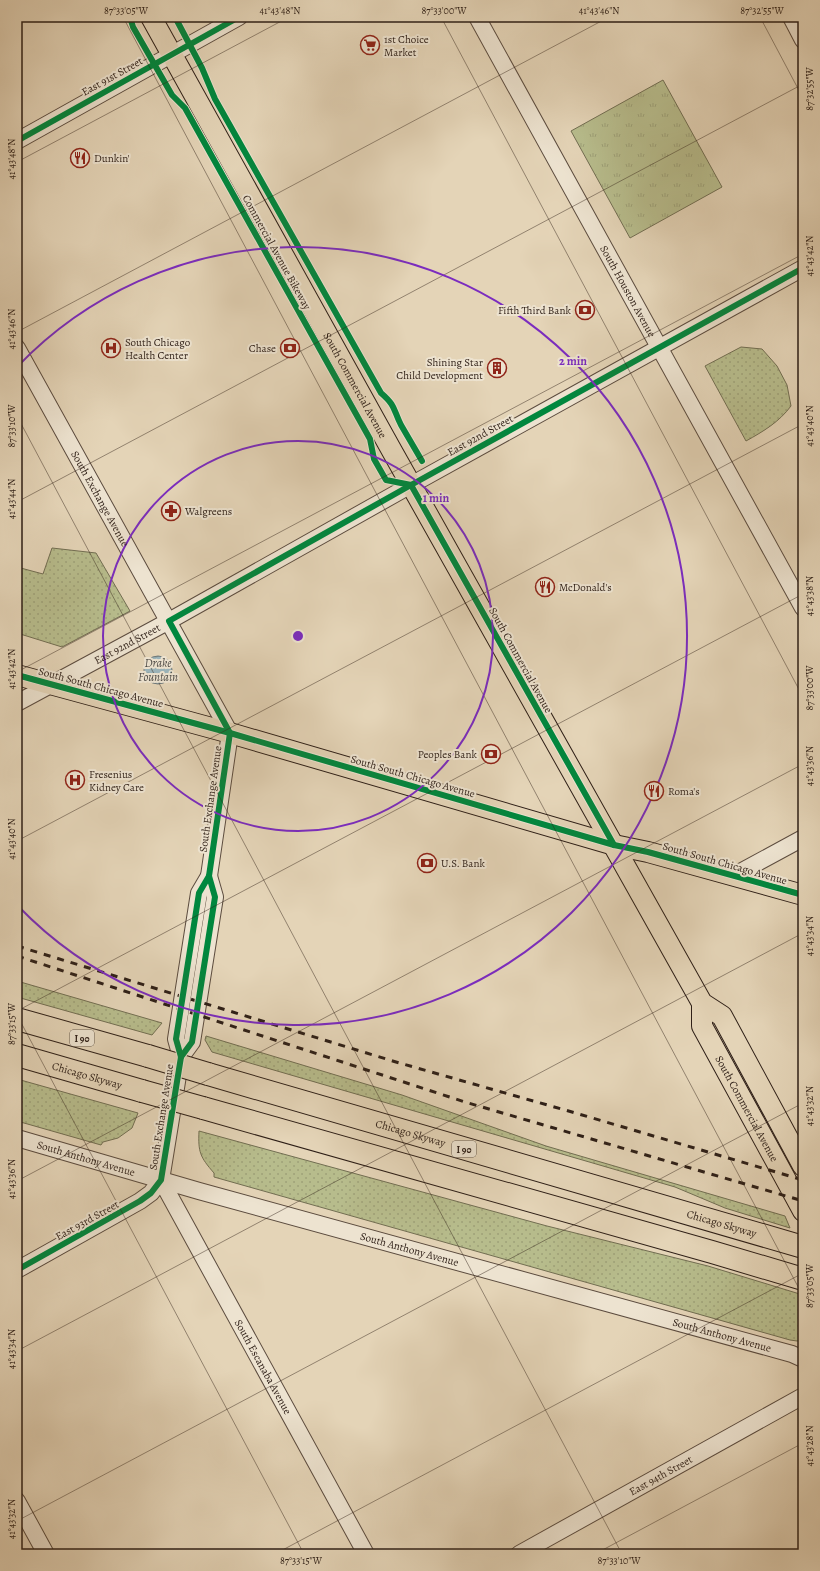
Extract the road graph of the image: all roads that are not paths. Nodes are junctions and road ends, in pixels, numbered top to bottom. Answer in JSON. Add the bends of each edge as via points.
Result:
{"nodes":[{"id":1,"x":151,"y":17,"type":"edge"},
{"id":2,"x":239,"y":17,"type":"edge"},
{"id":3,"x":477,"y":17,"type":"edge"},
{"id":4,"x":790,"y":17,"type":"edge"},
{"id":5,"x":803,"y":40,"type":"edge"},
{"id":6,"x":172,"y":54,"type":"junction"},
{"id":7,"x":17,"y":141,"type":"edge"},
{"id":8,"x":803,"y":268,"type":"edge"},
{"id":9,"x":17,"y":348,"type":"edge"},
{"id":10,"x":658,"y":348,"type":"junction"},
{"id":11,"x":411,"y":485,"type":"junction"},
{"id":12,"x":803,"y":608,"type":"edge"},
{"id":13,"x":169,"y":621,"type":"junction"},
{"id":14,"x":17,"y":675,"type":"edge"},
{"id":15,"x":51,"y":684,"type":"junction"},
{"id":16,"x":17,"y":703,"type":"edge"},
{"id":17,"x":230,"y":733,"type":"junction"},
{"id":18,"x":803,"y":838,"type":"edge"},
{"id":19,"x":614,"y":845,"type":"junction"},
{"id":20,"x":733,"y":876,"type":"junction"},
{"id":21,"x":803,"y":895,"type":"edge"},
{"id":22,"x":702,"y":1003,"type":"junction"},
{"id":23,"x":17,"y":1019,"type":"edge"},
{"id":24,"x":17,"y":1055,"type":"edge"},
{"id":25,"x":17,"y":1138,"type":"edge"},
{"id":26,"x":803,"y":1166,"type":"edge"},
{"id":27,"x":161,"y":1180,"type":"junction"},
{"id":28,"x":803,"y":1211,"type":"edge"},
{"id":29,"x":803,"y":1247,"type":"edge"},
{"id":30,"x":17,"y":1270,"type":"edge"},
{"id":31,"x":803,"y":1279,"type":"edge"},
{"id":32,"x":803,"y":1359,"type":"edge"},
{"id":33,"x":803,"y":1396,"type":"edge"},
{"id":34,"x":17,"y":1500,"type":"edge"},
{"id":35,"x":46,"y":1554,"type":"edge"},
{"id":36,"x":366,"y":1554,"type":"edge"},
{"id":37,"x":519,"y":1554,"type":"edge"}],
"edges":[{"from":1,"to":6,"type":"main road","name":"South Commercial Avenue"},
{"from":2,"to":6,"type":"street","name":"East 91st Street"},
{"from":3,"to":10,"type":"street","name":"South Houston Avenue"},
{"from":4,"to":5,"type":"street"},
{"from":6,"to":7,"type":"street","name":"East 91st Street"},
{"from":6,"to":11,"type":"main road","name":"South Commercial Avenue"},
{"from":8,"to":10,"type":"street","name":"East 92nd Street"},
{"from":9,"to":13,"type":"street","name":"South Exchange Avenue"},
{"from":10,"to":11,"type":"street","name":"East 92nd Street"},
{"from":10,"to":12,"type":"street","name":"South Houston Avenue"},
{"from":11,"to":13,"type":"street","name":"East 92nd Street"},
{"from":11,"to":19,"type":"main road","name":"South Commercial Avenue"},
{"from":13,"to":15,"type":"street","name":"East 92nd Street"},
{"from":13,"to":17,"type":"street","name":"South Exchange Avenue"},
{"from":14,"to":15,"type":"main road","name":"South South Chicago Avenue"},
{"from":15,"to":16,"type":"street","name":"East 92nd Street"},
{"from":15,"to":17,"type":"main road","name":"South South Chicago Avenue"},
{"from":17,"to":19,"type":"main road","name":"South South Chicago Avenue"},
{"from":17,"to":27,"type":"street","name":"South Exchange Avenue","via":[[209,876],[199,893],[176,1038],[181,1057]]},
{"from":18,"to":20,"type":"street"},
{"from":19,"to":20,"type":"main road","name":"South South Chicago Avenue"},
{"from":19,"to":22,"type":"main road","name":"South Commercial Avenue"},
{"from":20,"to":21,"type":"main road","name":"South South Chicago Avenue"},
{"from":22,"to":26,"type":"main road","name":"South Commercial Avenue","via":[[722,1016]]},
{"from":22,"to":28,"type":"main road","name":"South Commercial Avenue","via":[[702,1026]]},
{"from":23,"to":29,"type":"highway","name":"Chicago Skyway","number":"I 90","bridge":true},
{"from":24,"to":31,"type":"highway","name":"Chicago Skyway","bridge":true},
{"from":25,"to":27,"type":"street","name":"South Anthony Avenue"},
{"from":27,"to":30,"type":"street","name":"East 93rd Street","via":[[151,1193],[140,1201]]},
{"from":27,"to":32,"type":"street","name":"South Anthony Avenue"},
{"from":27,"to":36,"type":"street","name":"South Escanaba Avenue"},
{"from":33,"to":37,"type":"street","name":"East 94th Street"},
{"from":34,"to":35,"type":"street"}]}
